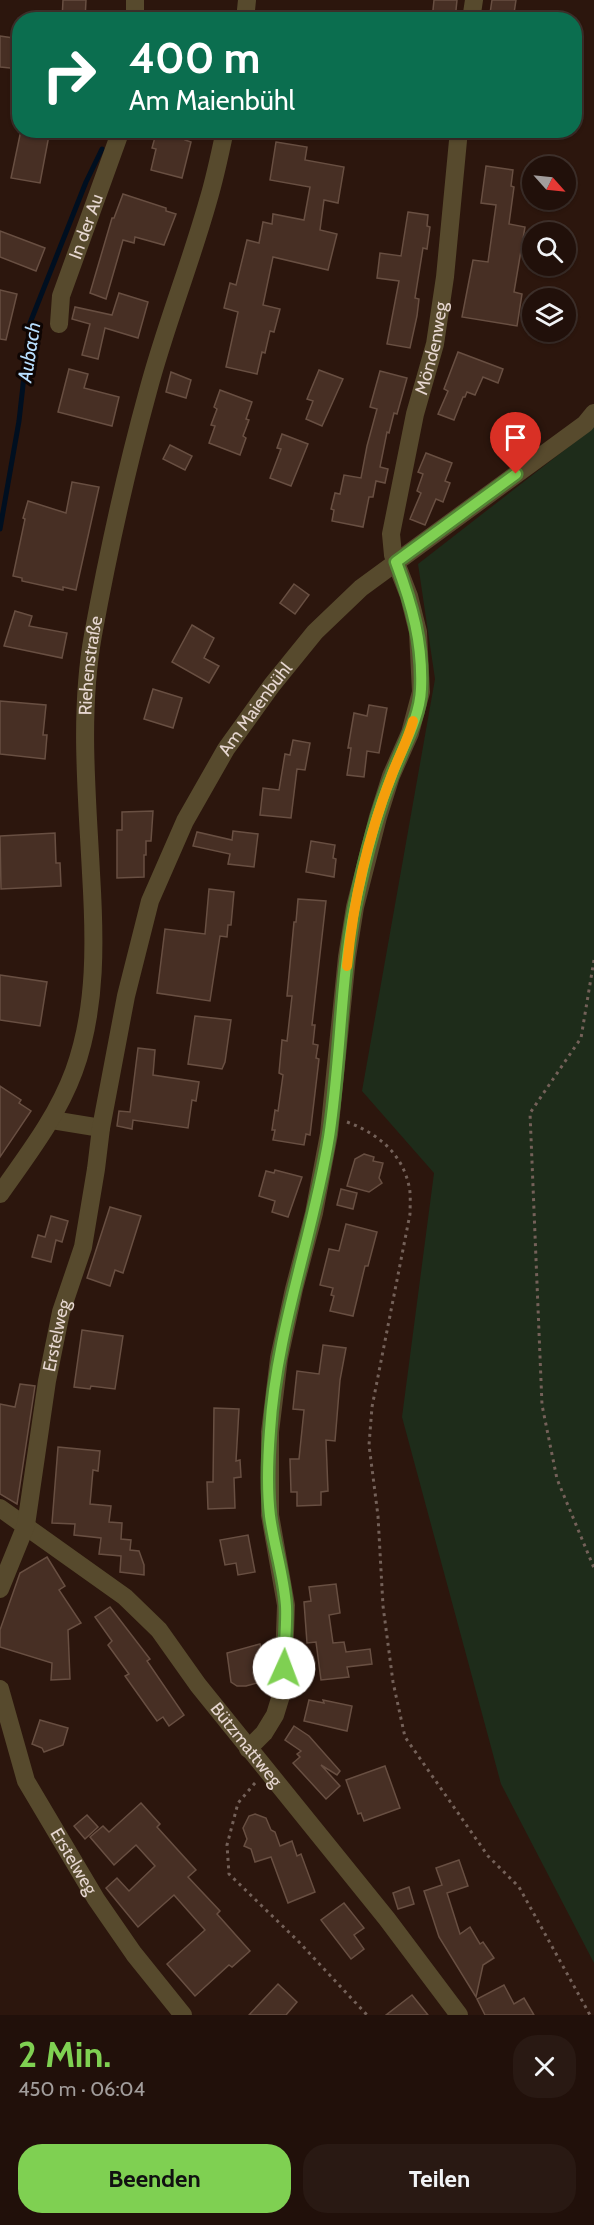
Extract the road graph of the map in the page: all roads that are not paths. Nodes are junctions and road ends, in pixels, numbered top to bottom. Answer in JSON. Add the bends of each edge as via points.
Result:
{"nodes":[{"id":1,"x":118,"y":138,"type":"edge"},
{"id":2,"x":223,"y":138,"type":"edge"},
{"id":3,"x":458,"y":138,"type":"edge"},
{"id":4,"x":59,"y":324,"type":"dead end"},
{"id":5,"x":594,"y":413,"type":"edge"},
{"id":6,"x":396,"y":562,"type":"junction"},
{"id":7,"x":52,"y":1120,"type":"junction"},
{"id":8,"x":101,"y":1128,"type":"junction"},
{"id":9,"x":0,"y":1194,"type":"edge"},
{"id":10,"x":0,"y":1508,"type":"edge"},
{"id":11,"x":26,"y":1525,"type":"junction"},
{"id":12,"x":0,"y":1589,"type":"edge"},
{"id":13,"x":0,"y":1689,"type":"edge"},
{"id":14,"x":248,"y":1749,"type":"junction"},
{"id":15,"x":183,"y":2015,"type":"edge"},
{"id":16,"x":459,"y":2015,"type":"edge"}],
"edges":[{"from":1,"to":4,"type":"street","name":"In der Au","via":[[62,296]]},
{"from":2,"to":7,"type":"street","name":"Riehenstraße","via":[[209,200],[148,389],[93,638],[86,738],[93,966],[88,1015],[75,1069]]},
{"from":3,"to":6,"type":"street","name":"Möndenweg","via":[[435,344],[415,414],[391,534]]},
{"from":5,"to":6,"type":"street","name":"Am Maienbühl"},
{"from":6,"to":8,"type":"street","name":"Am Maienbühl","via":[[361,588],[308,641],[226,748],[185,821],[150,901],[126,996]]},
{"from":6,"to":14,"type":"street","name":"Möndenweg","via":[[418,632],[421,692],[378,817],[355,907],[331,1116],[314,1213],[279,1358],[270,1431],[270,1515],[286,1605],[283,1689],[275,1715]]},
{"from":7,"to":8,"type":"street"},
{"from":7,"to":9,"type":"street","name":"Riehenstraße"},
{"from":8,"to":11,"type":"street","name":"Erstelweg","via":[[83,1246],[61,1312],[47,1381]]},
{"from":10,"to":11,"type":"street","name":"Bützmattweg"},
{"from":11,"to":12,"type":"street","name":"Erstelweg"},
{"from":11,"to":14,"type":"street","name":"Bützmattweg","via":[[125,1597],[159,1630]]},
{"from":13,"to":15,"type":"street","name":"Erstelweg","via":[[26,1781],[96,1899]]},
{"from":14,"to":16,"type":"street","name":"Bützmattweg","via":[[387,1919]]}]}
